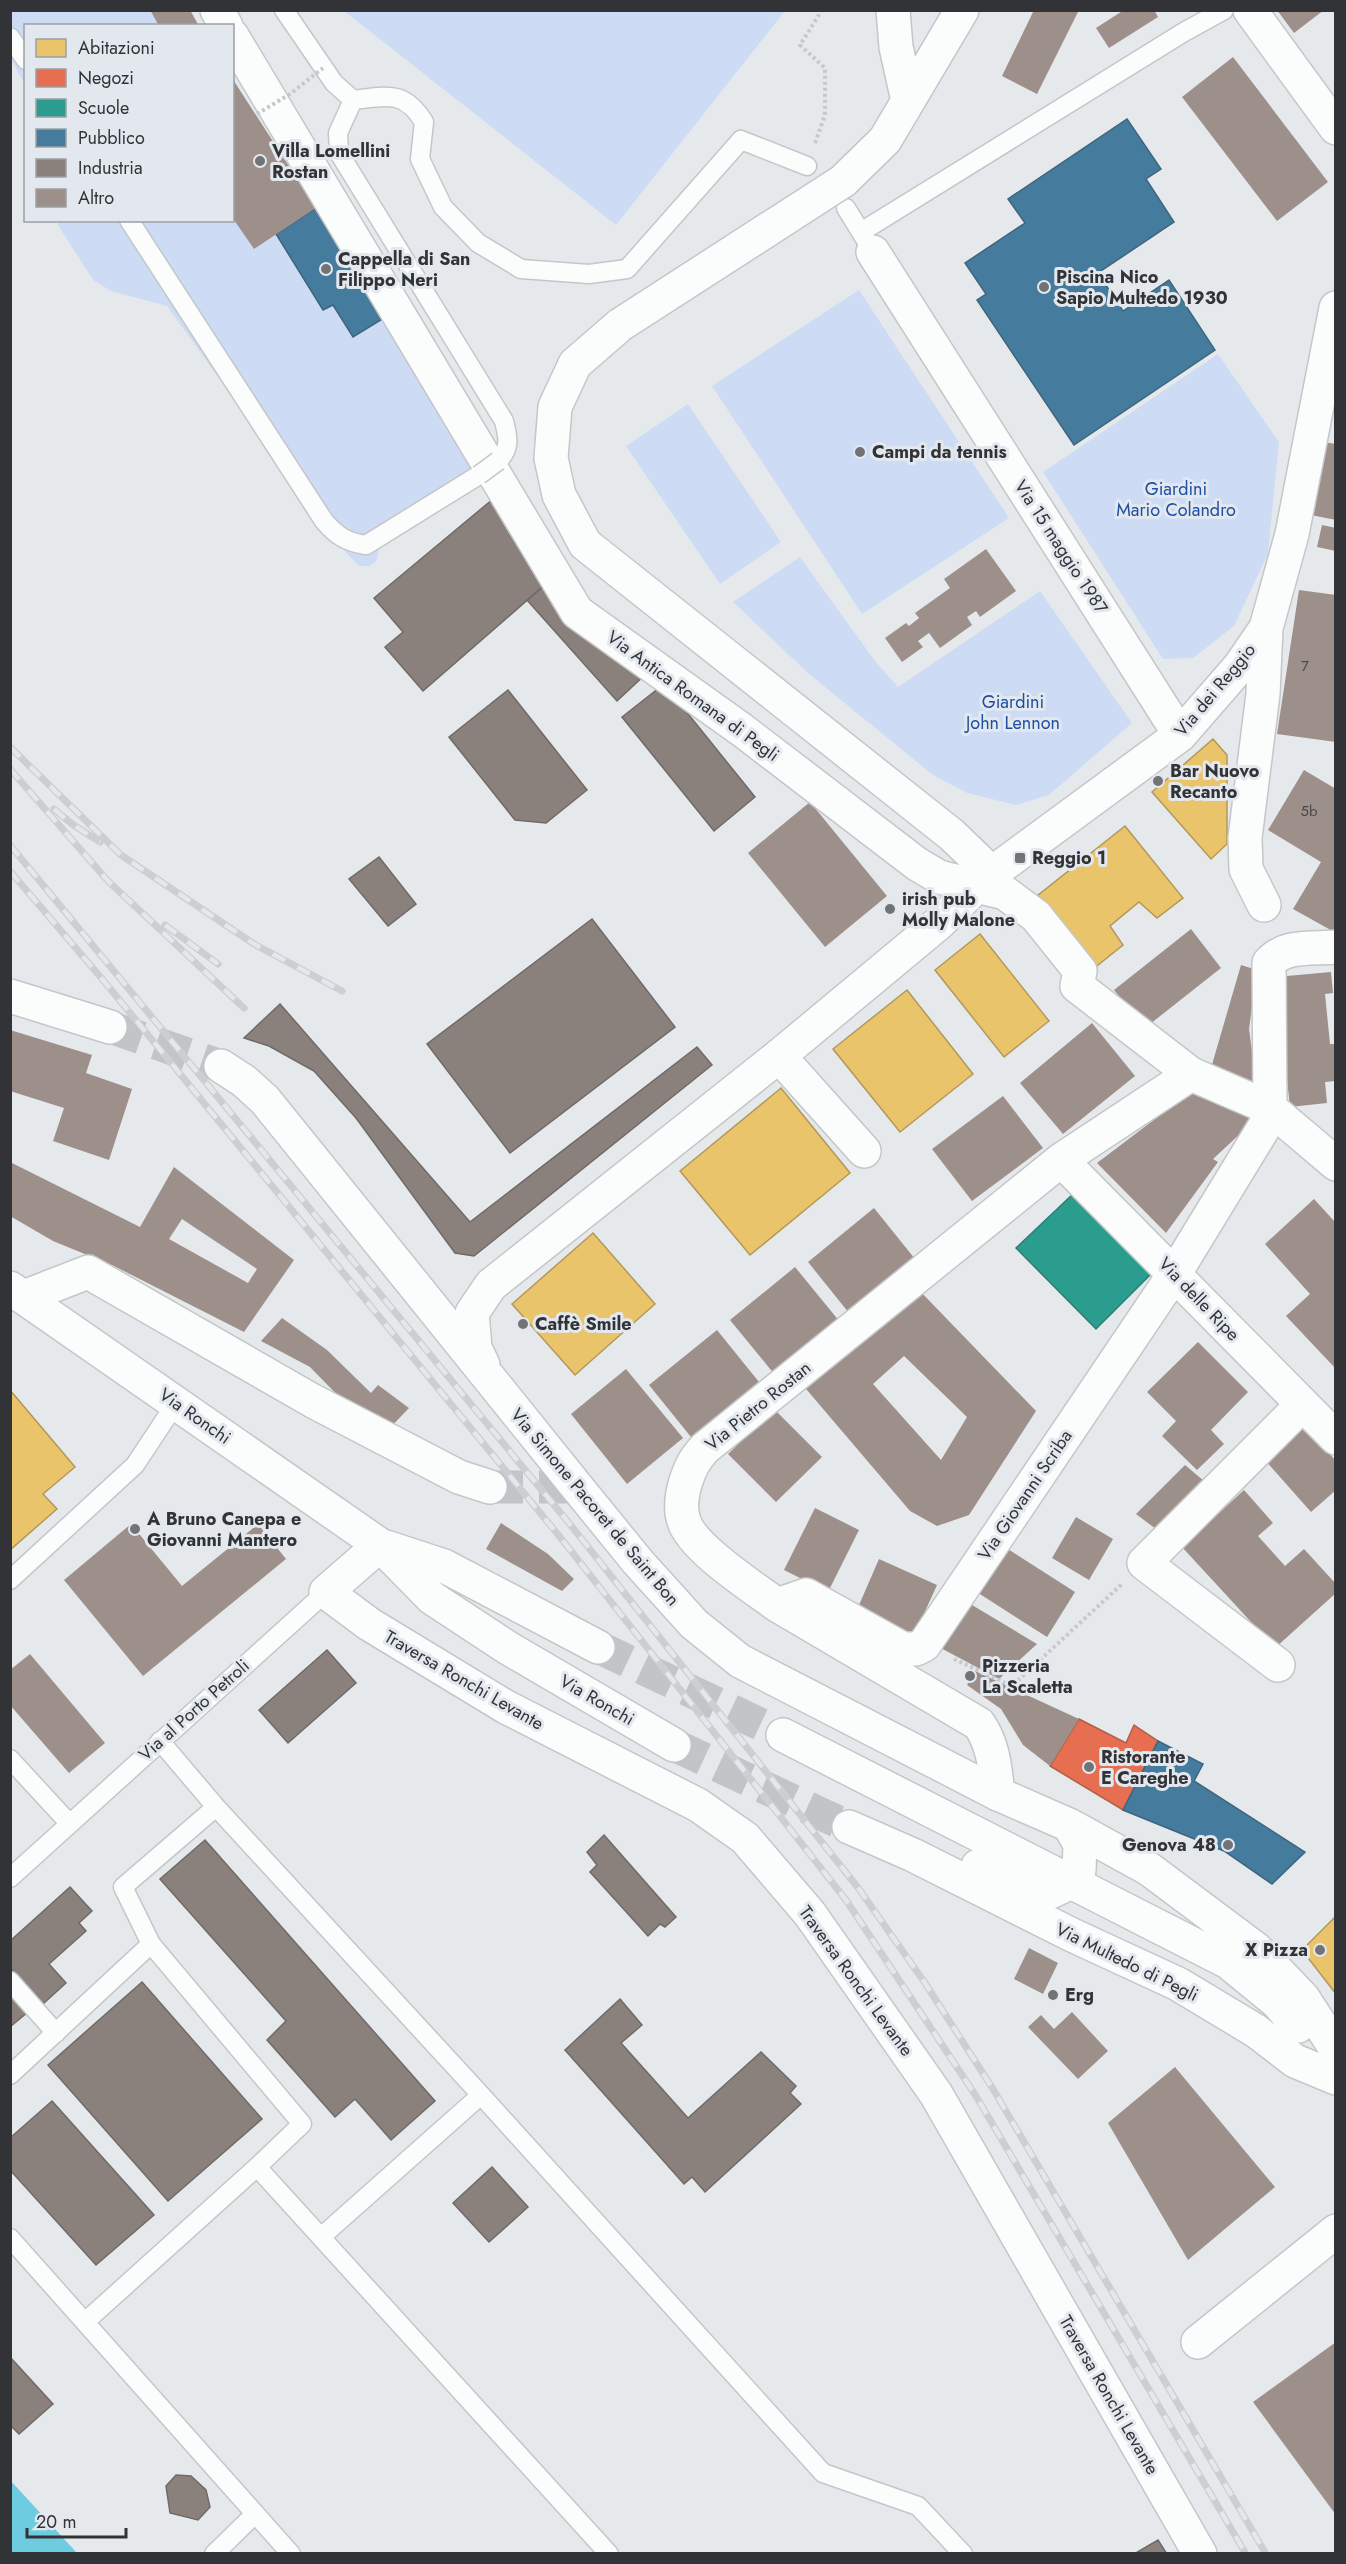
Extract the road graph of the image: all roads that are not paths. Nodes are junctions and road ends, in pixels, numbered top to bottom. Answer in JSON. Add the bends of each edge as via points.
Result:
{"nodes":[{"id":1,"x":218,"y":10,"type":"edge"},
{"id":2,"x":284,"y":10,"type":"edge"},
{"id":3,"x":892,"y":10,"type":"edge"},
{"id":4,"x":962,"y":10,"type":"edge"},
{"id":5,"x":1224,"y":10,"type":"edge"},
{"id":6,"x":1250,"y":10,"type":"edge"},
{"id":7,"x":225,"y":24,"type":"edge"},
{"id":8,"x":10,"y":37,"type":"edge"},
{"id":9,"x":234,"y":39,"type":"edge"},
{"id":10,"x":24,"y":57,"type":"edge"},
{"id":11,"x":353,"y":100,"type":"junction"},
{"id":12,"x":908,"y":101,"type":"junction"},
{"id":13,"x":1335,"y":128,"type":"edge"},
{"id":14,"x":807,"y":166,"type":"road end"},
{"id":15,"x":844,"y":194,"type":"junction"},
{"id":16,"x":130,"y":222,"type":"edge"},
{"id":17,"x":867,"y":242,"type":"junction"},
{"id":18,"x":1335,"y":308,"type":"edge"},
{"id":19,"x":1266,"y":628,"type":"junction"},
{"id":20,"x":1180,"y":735,"type":"junction"},
{"id":21,"x":981,"y":882,"type":"junction"},
{"id":22,"x":1264,"y":905,"type":"dead end"},
{"id":23,"x":1335,"y":947,"type":"edge"},
{"id":24,"x":10,"y":996,"type":"edge"},
{"id":25,"x":110,"y":1027,"type":"tunnel mouth"},
{"id":26,"x":779,"y":1056,"type":"junction"},
{"id":27,"x":221,"y":1066,"type":"tunnel mouth"},
{"id":28,"x":1191,"y":1074,"type":"junction"},
{"id":29,"x":1270,"y":1108,"type":"junction"},
{"id":30,"x":864,"y":1151,"type":"dead end"},
{"id":31,"x":1062,"y":1160,"type":"junction"},
{"id":32,"x":1335,"y":1164,"type":"edge"},
{"id":33,"x":387,"y":1250,"type":"junction"},
{"id":34,"x":1175,"y":1273,"type":"junction"},
{"id":35,"x":491,"y":1285,"type":"junction"},
{"id":36,"x":17,"y":1293,"type":"edge"},
{"id":37,"x":492,"y":1383,"type":"junction"},
{"id":38,"x":176,"y":1403,"type":"junction"},
{"id":39,"x":1302,"y":1405,"type":"junction"},
{"id":40,"x":1335,"y":1438,"type":"edge"},
{"id":41,"x":490,"y":1487,"type":"tunnel mouth"},
{"id":42,"x":380,"y":1545,"type":"junction"},
{"id":43,"x":10,"y":1580,"type":"edge"},
{"id":44,"x":326,"y":1592,"type":"junction"},
{"id":45,"x":777,"y":1605,"type":"junction"},
{"id":46,"x":598,"y":1647,"type":"tunnel mouth"},
{"id":47,"x":1278,"y":1665,"type":"dead end"},
{"id":48,"x":783,"y":1735,"type":"tunnel mouth"},
{"id":49,"x":160,"y":1741,"type":"junction"},
{"id":50,"x":675,"y":1745,"type":"tunnel mouth"},
{"id":51,"x":10,"y":1759,"type":"edge"},
{"id":52,"x":998,"y":1794,"type":"junction"},
{"id":53,"x":216,"y":1808,"type":"junction"},
{"id":54,"x":69,"y":1823,"type":"junction"},
{"id":55,"x":1069,"y":1825,"type":"junction"},
{"id":56,"x":849,"y":1827,"type":"tunnel mouth"},
{"id":57,"x":913,"y":1855,"type":"junction"},
{"id":58,"x":10,"y":1878,"type":"edge"},
{"id":59,"x":1071,"y":1882,"type":"junction"},
{"id":60,"x":151,"y":1944,"type":"junction"},
{"id":61,"x":10,"y":1981,"type":"edge"},
{"id":62,"x":56,"y":2032,"type":"junction"},
{"id":63,"x":1335,"y":2049,"type":"edge"},
{"id":64,"x":1335,"y":2068,"type":"edge"},
{"id":65,"x":10,"y":2075,"type":"edge"},
{"id":66,"x":1335,"y":2078,"type":"edge"},
{"id":67,"x":481,"y":2095,"type":"junction"},
{"id":68,"x":257,"y":2167,"type":"junction"},
{"id":69,"x":1335,"y":2230,"type":"edge"},
{"id":70,"x":321,"y":2237,"type":"junction"},
{"id":71,"x":10,"y":2238,"type":"edge"},
{"id":72,"x":86,"y":2321,"type":"junction"},
{"id":73,"x":1198,"y":2342,"type":"dead end"},
{"id":74,"x":255,"y":2514,"type":"junction"},
{"id":75,"x":213,"y":2553,"type":"edge"},
{"id":76,"x":291,"y":2553,"type":"edge"},
{"id":77,"x":609,"y":2553,"type":"edge"},
{"id":78,"x":963,"y":2553,"type":"edge"},
{"id":79,"x":1200,"y":2553,"type":"edge"}],
"edges":[{"from":1,"to":7,"type":"main road"},
{"from":2,"to":11,"type":"lane","via":[[334,83]]},
{"from":3,"to":12,"type":"main road"},
{"from":4,"to":12,"type":"main road"},
{"from":5,"to":17,"type":"lane","via":[[1184,32]]},
{"from":6,"to":13,"type":"main road"},
{"from":8,"to":10,"type":"lane"},
{"from":9,"to":21,"type":"main road","name":"Via Antica Romana di Pegli","via":[[577,612],[742,730],[917,864],[939,877]]},
{"from":11,"to":14,"type":"lane","via":[[402,98],[415,108],[424,122],[420,159],[443,207],[478,243],[521,269],[589,274],[627,269],[741,140]]},
{"from":11,"to":16,"type":"lane","bridge":true,"via":[[338,133],[339,153],[504,421],[509,442],[505,455],[498,461],[366,544],[338,537],[324,521]]},
{"from":12,"to":15,"type":"main road","via":[[885,140]]},
{"from":15,"to":17,"type":"lane","name":"Via 15 maggio 1987"},
{"from":15,"to":21,"type":"main road","bridge":true,"via":[[620,325],[575,364],[555,407],[551,459],[559,495],[585,544],[959,841],[981,863]]},
{"from":17,"to":20,"type":"main road","name":"Via 15 maggio 1987"},
{"from":18,"to":19,"type":"main road","name":"Via dei Reggio","via":[[1292,534]]},
{"from":19,"to":20,"type":"main road","name":"Via dei Reggio","via":[[1240,666]]},
{"from":19,"to":22,"type":"main road","via":[[1263,694],[1245,838],[1246,869]]},
{"from":20,"to":21,"type":"main road","name":"Via dei Reggio"},
{"from":21,"to":26,"type":"main road","name":"Via dei Reggio","via":[[939,923]]},
{"from":21,"to":28,"type":"main road","name":"Via Antica Romana di Pegli","via":[[1005,893],[1036,916],[1080,971],[1077,986]]},
{"from":23,"to":29,"type":"main road","name":"Via Giovanni Scriba","via":[[1286,950],[1269,963]]},
{"from":24,"to":25,"type":"main road"},
{"from":26,"to":30,"type":"main road"},
{"from":26,"to":35,"type":"main road","name":"Via dei Reggio"},
{"from":27,"to":33,"type":"main road","name":"Via Simone Pacoret de Saint Bon","via":[[265,1101]]},
{"from":28,"to":29,"type":"main road","name":"Via Antica Romana di Pegli"},
{"from":28,"to":31,"type":"main road","name":"Via Pietro Rostan"},
{"from":29,"to":32,"type":"main road","name":"Via Antica Romana di Pegli"},
{"from":29,"to":34,"type":"main road","name":"Via Giovanni Scriba","via":[[1259,1139]]},
{"from":31,"to":34,"type":"main road","name":"Via delle Ripe"},
{"from":31,"to":45,"type":"main road","name":"Via Pietro Rostan","via":[[705,1448],[691,1464],[682,1496],[684,1521],[694,1538]]},
{"from":33,"to":35,"type":"main road","via":[[430,1287],[456,1297]]},
{"from":33,"to":37,"type":"main road","name":"Via Simone Pacoret de Saint Bon"},
{"from":34,"to":39,"type":"main road","name":"Via delle Ripe"},
{"from":34,"to":45,"type":"main road","name":"Via Giovanni Scriba","via":[[924,1645],[903,1649],[806,1595]]},
{"from":35,"to":37,"type":"main road","via":[[472,1313],[475,1348]]},
{"from":36,"to":38,"type":"main road","name":"Via Ronchi"},
{"from":36,"to":41,"type":"main road","via":[[88,1272],[313,1401],[459,1477]]},
{"from":37,"to":52,"type":"main road","name":"Via Simone Pacoret de Saint Bon","via":[[638,1562],[694,1624],[740,1661]]},
{"from":38,"to":42,"type":"main road","name":"Via Ronchi"},
{"from":38,"to":43,"type":"lane","via":[[135,1465]]},
{"from":39,"to":40,"type":"main road","name":"Via delle Ripe"},
{"from":39,"to":47,"type":"main road","via":[[1144,1563]]},
{"from":42,"to":44,"type":"main road","name":"Via al Porto Petroli"},
{"from":42,"to":46,"type":"main road","name":"Via Ronchi","via":[[444,1566]]},
{"from":42,"to":50,"type":"main road","name":"Via Ronchi","via":[[432,1598],[508,1648]]},
{"from":44,"to":49,"type":"lane","name":"Via al Porto Petroli"},
{"from":44,"to":79,"type":"main road","name":"Traversa Ronchi Levante","via":[[369,1624],[506,1707],[698,1805],[745,1838],[810,1914],[936,2094]]},
{"from":45,"to":52,"type":"main road","name":"Via Pietro Rostan","via":[[979,1725],[994,1756]]},
{"from":48,"to":59,"type":"main road"},
{"from":49,"to":53,"type":"lane"},
{"from":49,"to":54,"type":"lane","name":"Via al Porto Petroli"},
{"from":51,"to":54,"type":"lane"},
{"from":52,"to":55,"type":"main road","name":"Via Simone Pacoret de Saint Bon"},
{"from":53,"to":60,"type":"lane","via":[[123,1887]]},
{"from":53,"to":67,"type":"lane"},
{"from":54,"to":58,"type":"lane","name":"Via al Porto Petroli"},
{"from":55,"to":59,"type":"main road","via":[[1080,1844],[1079,1871]]},
{"from":55,"to":63,"type":"main road","via":[[1149,1869],[1256,1948],[1303,1998]]},
{"from":56,"to":57,"type":"main road","name":"Via Multedo di Pegli"},
{"from":57,"to":59,"type":"main road","name":"Via Multedo di Pegli","via":[[961,1858],[1047,1894]]},
{"from":57,"to":66,"type":"main road","name":"Via Multedo di Pegli","via":[[1178,1984],[1256,2031],[1295,2061]]},
{"from":59,"to":64,"type":"main road","via":[[1228,1962],[1277,2002]]},
{"from":60,"to":62,"type":"lane"},
{"from":60,"to":68,"type":"lane","via":[[302,2124]]},
{"from":61,"to":62,"type":"lane"},
{"from":62,"to":65,"type":"lane"},
{"from":67,"to":70,"type":"lane"},
{"from":67,"to":78,"type":"lane","via":[[823,2473],[918,2506]]},
{"from":68,"to":70,"type":"lane"},
{"from":68,"to":72,"type":"lane"},
{"from":69,"to":73,"type":"main road"},
{"from":70,"to":77,"type":"lane"},
{"from":71,"to":72,"type":"lane"},
{"from":72,"to":74,"type":"lane"},
{"from":74,"to":75,"type":"lane"},
{"from":74,"to":76,"type":"lane"}]}
